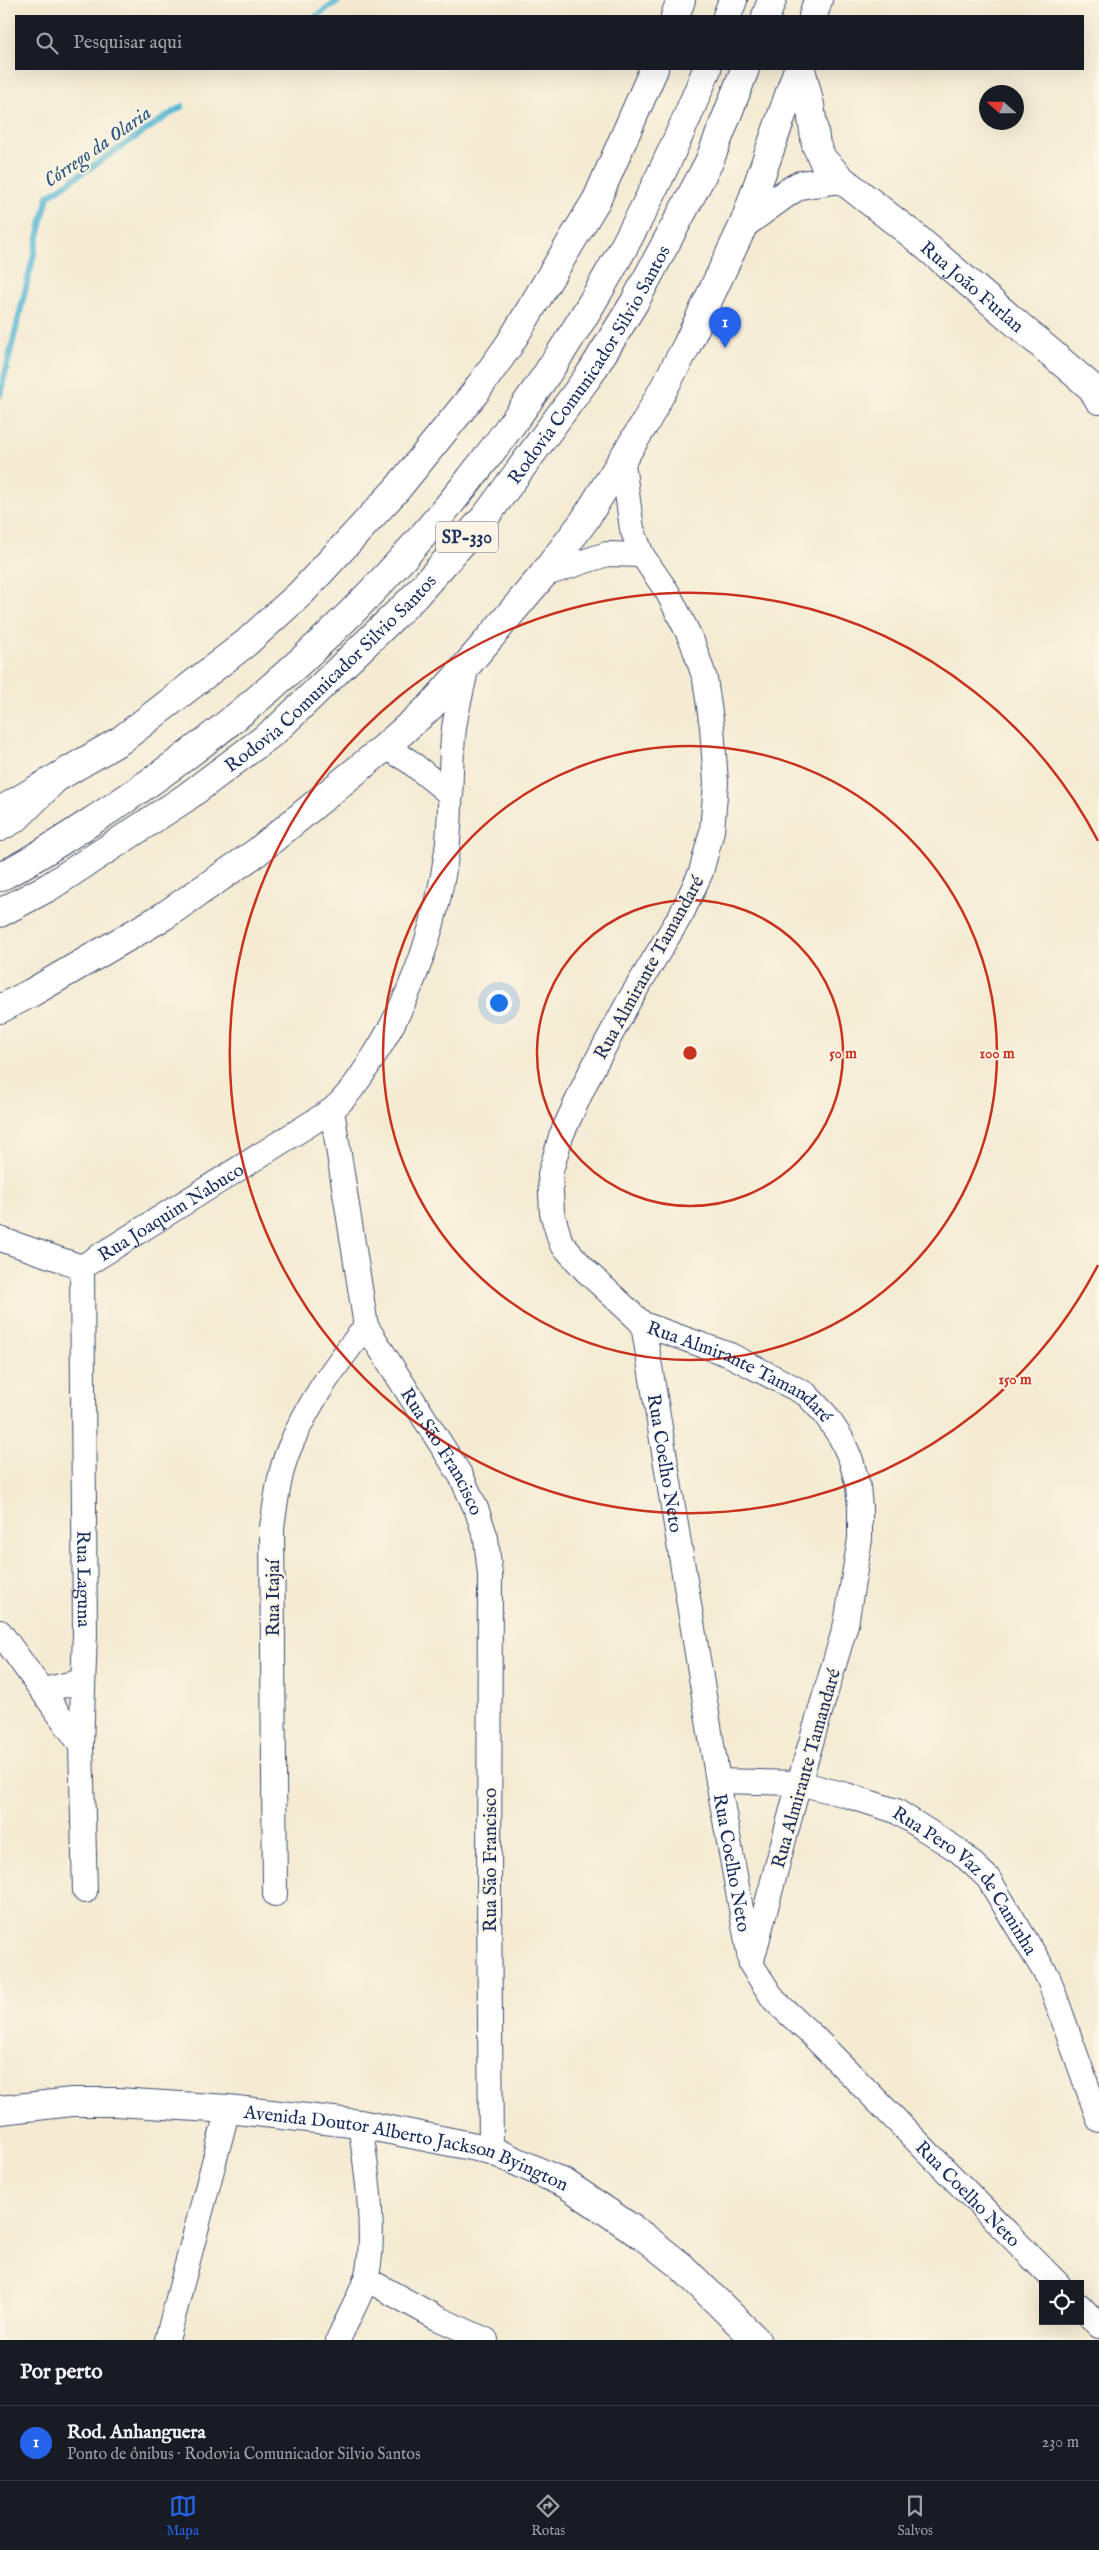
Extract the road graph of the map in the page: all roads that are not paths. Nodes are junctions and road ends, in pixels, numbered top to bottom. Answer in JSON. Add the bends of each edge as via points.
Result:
{"nodes":[{"id":1,"x":681,"y":0,"type":"edge"},
{"id":2,"x":733,"y":0,"type":"edge"},
{"id":3,"x":772,"y":0,"type":"edge"},
{"id":4,"x":818,"y":0,"type":"edge"},
{"id":5,"x":675,"y":15,"type":"edge"},
{"id":6,"x":727,"y":15,"type":"edge"},
{"id":7,"x":766,"y":15,"type":"edge"},
{"id":8,"x":813,"y":15,"type":"edge"},
{"id":9,"x":654,"y":70,"type":"edge"},
{"id":10,"x":707,"y":70,"type":"edge"},
{"id":11,"x":746,"y":70,"type":"edge"},
{"id":12,"x":800,"y":70,"type":"edge"},
{"id":13,"x":800,"y":70,"type":"edge"},
{"id":14,"x":841,"y":179,"type":"junction"},
{"id":15,"x":744,"y":224,"type":"junction"},
{"id":16,"x":1099,"y":400,"type":"edge"},
{"id":17,"x":622,"y":457,"type":"junction"},
{"id":18,"x":642,"y":555,"type":"junction"},
{"id":19,"x":543,"y":575,"type":"junction"},
{"id":20,"x":467,"y":665,"type":"junction"},
{"id":21,"x":385,"y":747,"type":"junction"},
{"id":22,"x":54,"y":780,"type":"junction"},
{"id":23,"x":451,"y":795,"type":"junction"},
{"id":24,"x":0,"y":811,"type":"edge"},
{"id":25,"x":0,"y":827,"type":"edge"},
{"id":26,"x":0,"y":877,"type":"edge"},
{"id":27,"x":0,"y":913,"type":"edge"},
{"id":28,"x":0,"y":1009,"type":"edge"},
{"id":29,"x":332,"y":1110,"type":"junction"},
{"id":30,"x":0,"y":1239,"type":"edge"},
{"id":31,"x":82,"y":1267,"type":"junction"},
{"id":32,"x":643,"y":1324,"type":"junction"},
{"id":33,"x":366,"y":1326,"type":"junction"},
{"id":34,"x":0,"y":1632,"type":"edge"},
{"id":35,"x":83,"y":1681,"type":"junction"},
{"id":36,"x":43,"y":1690,"type":"junction"},
{"id":37,"x":81,"y":1744,"type":"junction"},
{"id":38,"x":718,"y":1781,"type":"junction"},
{"id":39,"x":799,"y":1783,"type":"junction"},
{"id":40,"x":85,"y":1891,"type":"dead end"},
{"id":41,"x":275,"y":1894,"type":"dead end"},
{"id":42,"x":751,"y":1964,"type":"junction"},
{"id":43,"x":228,"y":2109,"type":"junction"},
{"id":44,"x":0,"y":2110,"type":"edge"},
{"id":45,"x":1099,"y":2120,"type":"edge"},
{"id":46,"x":360,"y":2124,"type":"junction"},
{"id":47,"x":491,"y":2150,"type":"junction"},
{"id":48,"x":366,"y":2279,"type":"junction"},
{"id":49,"x":1054,"y":2280,"type":"edge"},
{"id":50,"x":1084,"y":2310,"type":"edge"},
{"id":51,"x":1099,"y":2326,"type":"edge"},
{"id":52,"x":167,"y":2340,"type":"edge"},
{"id":53,"x":338,"y":2340,"type":"edge"},
{"id":54,"x":486,"y":2340,"type":"edge"},
{"id":55,"x":756,"y":2340,"type":"edge"}],
"edges":[{"from":1,"to":5,"type":"main road"},
{"from":2,"to":6,"type":"main road"},
{"from":3,"to":7,"type":"main road"},
{"from":4,"to":8,"type":"main road"},
{"from":9,"to":22,"type":"main road","via":[[597,199],[509,345],[397,489],[301,594],[246,643],[121,740]]},
{"from":10,"to":26,"type":"main road","name":"Rodovia Comunicador Silvio Santos","number":"SP-330","via":[[664,168],[585,316],[521,413],[408,552],[349,618],[285,678],[215,735],[154,780],[29,862]]},
{"from":11,"to":27,"type":"main road","name":"Rodovia Comunicador Silvio Santos","number":"SP-330","via":[[709,162],[634,303],[548,434],[480,523],[407,605],[276,730],[184,799],[66,876]]},
{"from":12,"to":14,"type":"main road","name":"Rua João Furlan","via":[[816,145],[823,160]]},
{"from":13,"to":15,"type":"main road"},
{"from":14,"to":15,"type":"main road","via":[[800,185]]},
{"from":14,"to":16,"type":"main road","name":"Rua João Furlan","via":[[914,236],[1091,387]]},
{"from":15,"to":17,"type":"main road","via":[[686,347],[646,423]]},
{"from":17,"to":18,"type":"street","name":"Rua Almirante Tamandaré","via":[[630,519]]},
{"from":17,"to":19,"type":"main road","via":[[584,521]]},
{"from":18,"to":19,"type":"street","via":[[607,554]]},
{"from":18,"to":32,"type":"street","name":"Rua Almirante Tamandaré","via":[[668,593],[692,641],[705,679],[716,783],[712,831],[701,872],[682,913],[589,1075],[561,1136],[550,1174],[552,1212],[560,1243]]},
{"from":19,"to":20,"type":"main road"},
{"from":20,"to":21,"type":"main road","via":[[430,706]]},
{"from":20,"to":23,"type":"street","via":[[454,729]]},
{"from":21,"to":23,"type":"street","via":[[409,761]]},
{"from":21,"to":28,"type":"main road","via":[[257,852],[164,916]]},
{"from":22,"to":24,"type":"main road"},
{"from":22,"to":25,"type":"main road","via":[[16,818]]},
{"from":23,"to":29,"type":"street","via":[[447,850],[431,927],[416,972],[396,1019],[374,1057],[340,1104]]},
{"from":29,"to":31,"type":"street","name":"Rua Joaquim Nabuco"},
{"from":29,"to":33,"type":"street","name":"Rua São Francisco"},
{"from":30,"to":31,"type":"street","name":"Rua Joaquim Nabuco"},
{"from":31,"to":35,"type":"street","name":"Rua Laguna"},
{"from":32,"to":38,"type":"street","name":"Rua Coelho Neto"},
{"from":32,"to":39,"type":"street","name":"Rua Almirante Tamandaré","via":[[730,1355],[806,1394],[826,1414],[851,1460],[860,1508],[855,1573],[846,1624]]},
{"from":33,"to":41,"type":"street","name":"Rua Itajaí","via":[[336,1363],[289,1450],[272,1527]]},
{"from":33,"to":47,"type":"street","name":"Rua São Francisco","via":[[461,1476],[486,1538],[490,1574]]},
{"from":34,"to":36,"type":"street"},
{"from":35,"to":36,"type":"street"},
{"from":35,"to":37,"type":"street","name":"Rua Laguna"},
{"from":36,"to":37,"type":"street"},
{"from":37,"to":40,"type":"street","name":"Rua Laguna"},
{"from":38,"to":39,"type":"street","name":"Rua Pero Vaz de Caminha"},
{"from":38,"to":42,"type":"street","name":"Rua Coelho Neto"},
{"from":39,"to":42,"type":"street","name":"Rua Almirante Tamandaré"},
{"from":39,"to":45,"type":"street","name":"Rua Pero Vaz de Caminha","via":[[896,1810],[959,1851],[988,1878],[1048,1977]]},
{"from":42,"to":49,"type":"street","name":"Rua Coelho Neto","via":[[774,2000]]},
{"from":43,"to":44,"type":"main road","name":"Avenida Doutor Alberto Jackson Byington","via":[[72,2102]]},
{"from":43,"to":46,"type":"main road","name":"Avenida Doutor Alberto Jackson Byington"},
{"from":43,"to":52,"type":"street"},
{"from":46,"to":47,"type":"main road","name":"Avenida Doutor Alberto Jackson Byington"},
{"from":46,"to":48,"type":"street","via":[[370,2216]]},
{"from":47,"to":55,"type":"main road","name":"Avenida Doutor Alberto Jackson Byington","via":[[566,2184],[643,2236],[681,2266]]},
{"from":48,"to":53,"type":"street"},
{"from":48,"to":54,"type":"street","via":[[437,2318]]},
{"from":50,"to":51,"type":"street"}]}
